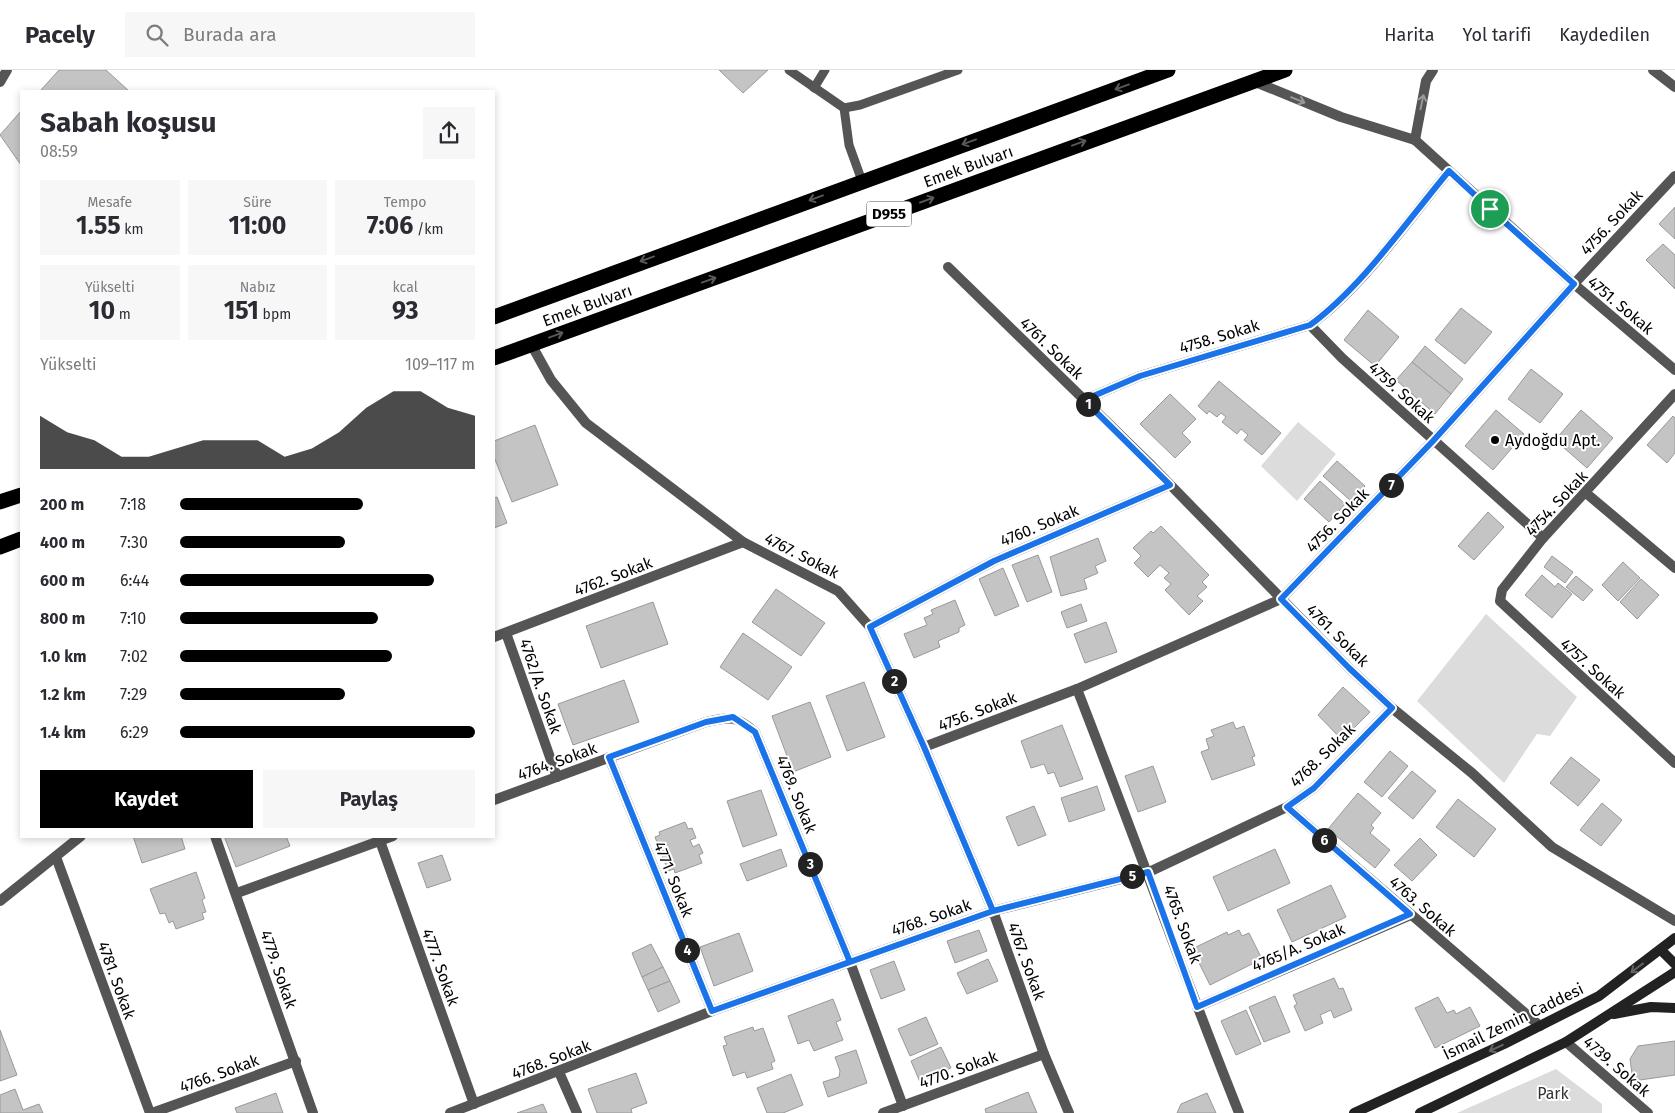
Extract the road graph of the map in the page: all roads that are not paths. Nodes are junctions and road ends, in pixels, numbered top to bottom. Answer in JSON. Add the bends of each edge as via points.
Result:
{"nodes":[{"id":1,"x":7,"y":70,"type":"edge"},
{"id":2,"x":789,"y":70,"type":"edge"},
{"id":3,"x":824,"y":70,"type":"edge"},
{"id":4,"x":958,"y":70,"type":"edge"},
{"id":5,"x":1168,"y":70,"type":"edge"},
{"id":6,"x":1285,"y":70,"type":"edge"},
{"id":7,"x":1433,"y":70,"type":"edge"},
{"id":8,"x":1653,"y":70,"type":"edge"},
{"id":9,"x":1253,"y":81,"type":"junction"},
{"id":10,"x":0,"y":82,"type":"edge"},
{"id":11,"x":1675,"y":87,"type":"edge"},
{"id":12,"x":814,"y":88,"type":"junction"},
{"id":13,"x":844,"y":108,"type":"junction"},
{"id":14,"x":1415,"y":140,"type":"junction"},
{"id":15,"x":1449,"y":171,"type":"junction"},
{"id":16,"x":1675,"y":176,"type":"edge"},
{"id":17,"x":862,"y":181,"type":"junction"},
{"id":18,"x":948,"y":267,"type":"dead end"},
{"id":19,"x":1574,"y":284,"type":"junction"},
{"id":20,"x":495,"y":317,"type":"edge"},
{"id":21,"x":1310,"y":325,"type":"junction"},
{"id":22,"x":531,"y":344,"type":"junction"},
{"id":23,"x":495,"y":358,"type":"edge"},
{"id":24,"x":1675,"y":370,"type":"edge"},
{"id":25,"x":1675,"y":394,"type":"edge"},
{"id":26,"x":1084,"y":400,"type":"junction"},
{"id":27,"x":1433,"y":441,"type":"junction"},
{"id":28,"x":1170,"y":485,"type":"junction"},
{"id":29,"x":1586,"y":492,"type":"junction"},
{"id":30,"x":20,"y":495,"type":"edge"},
{"id":31,"x":0,"y":502,"type":"edge"},
{"id":32,"x":1543,"y":538,"type":"junction"},
{"id":33,"x":20,"y":539,"type":"edge"},
{"id":34,"x":742,"y":542,"type":"junction"},
{"id":35,"x":0,"y":547,"type":"edge"},
{"id":36,"x":1675,"y":568,"type":"edge"},
{"id":37,"x":1502,"y":590,"type":"joint"},
{"id":38,"x":1281,"y":599,"type":"junction"},
{"id":39,"x":870,"y":627,"type":"junction"},
{"id":40,"x":506,"y":633,"type":"junction"},
{"id":41,"x":495,"y":637,"type":"edge"},
{"id":42,"x":1077,"y":689,"type":"junction"},
{"id":43,"x":1392,"y":708,"type":"junction"},
{"id":44,"x":743,"y":722,"type":"joint"},
{"id":45,"x":924,"y":747,"type":"junction"},
{"id":46,"x":609,"y":757,"type":"junction"},
{"id":47,"x":1675,"y":763,"type":"edge"},
{"id":48,"x":557,"y":778,"type":"junction"},
{"id":49,"x":495,"y":800,"type":"edge"},
{"id":50,"x":1287,"y":807,"type":"junction"},
{"id":51,"x":79,"y":838,"type":"edge"},
{"id":52,"x":216,"y":838,"type":"edge"},
{"id":53,"x":388,"y":838,"type":"edge"},
{"id":54,"x":380,"y":841,"type":"junction"},
{"id":55,"x":56,"y":857,"type":"junction"},
{"id":56,"x":1148,"y":872,"type":"junction"},
{"id":57,"x":237,"y":893,"type":"junction"},
{"id":58,"x":0,"y":901,"type":"edge"},
{"id":59,"x":993,"y":911,"type":"junction"},
{"id":60,"x":1410,"y":914,"type":"junction"},
{"id":61,"x":1675,"y":921,"type":"edge"},
{"id":62,"x":1675,"y":938,"type":"edge"},
{"id":63,"x":1661,"y":950,"type":"junction"},
{"id":64,"x":850,"y":962,"type":"junction"},
{"id":65,"x":1675,"y":964,"type":"edge"},
{"id":66,"x":1675,"y":972,"type":"edge"},
{"id":67,"x":1197,"y":1007,"type":"junction"},
{"id":68,"x":1675,"y":1008,"type":"edge"},
{"id":69,"x":712,"y":1011,"type":"junction"},
{"id":70,"x":1608,"y":1015,"type":"junction"},
{"id":71,"x":1540,"y":1026,"type":"junction"},
{"id":72,"x":1566,"y":1042,"type":"junction"},
{"id":73,"x":1044,"y":1054,"type":"junction"},
{"id":74,"x":296,"y":1061,"type":"junction"},
{"id":75,"x":559,"y":1072,"type":"junction"},
{"id":76,"x":474,"y":1104,"type":"junction"},
{"id":77,"x":903,"y":1106,"type":"junction"},
{"id":78,"x":151,"y":1113,"type":"edge"},
{"id":79,"x":314,"y":1113,"type":"edge"},
{"id":80,"x":450,"y":1113,"type":"edge"},
{"id":81,"x":576,"y":1113,"type":"edge"},
{"id":82,"x":883,"y":1113,"type":"edge"},
{"id":83,"x":1069,"y":1113,"type":"edge"},
{"id":84,"x":1239,"y":1113,"type":"edge"},
{"id":85,"x":1354,"y":1113,"type":"edge"},
{"id":86,"x":1420,"y":1113,"type":"edge"},
{"id":87,"x":1648,"y":1113,"type":"edge"}],
"edges":[{"from":1,"to":10,"type":"street"},
{"from":2,"to":12,"type":"lane"},
{"from":3,"to":12,"type":"lane"},
{"from":4,"to":13,"type":"lane"},
{"from":5,"to":17,"type":"highway","name":"Emek Bulvarı","number":"D955","one_way":true},
{"from":6,"to":9,"type":"highway","name":"Emek Bulvarı","number":"D955"},
{"from":14,"to":7,"type":"street","one_way":true,"via":[[1426,81]]},
{"from":8,"to":11,"type":"street"},
{"from":9,"to":14,"type":"street","one_way":true,"via":[[1341,117]]},
{"from":22,"to":9,"type":"highway","name":"Emek Bulvarı","number":"D955","one_way":true},
{"from":12,"to":13,"type":"lane"},
{"from":13,"to":17,"type":"lane","via":[[849,144]]},
{"from":14,"to":15,"type":"street","name":"4751. Sokak"},
{"from":15,"to":19,"type":"street","name":"4751. Sokak"},
{"from":15,"to":21,"type":"street","name":"4758. Sokak","via":[[1352,287]]},
{"from":16,"to":19,"type":"street","name":"4756. Sokak"},
{"from":17,"to":20,"type":"highway","name":"Emek Bulvarı","number":"D955","one_way":true},
{"from":18,"to":26,"type":"street","name":"4761. Sokak"},
{"from":19,"to":24,"type":"street","name":"4751. Sokak"},
{"from":19,"to":27,"type":"street","name":"4756. Sokak"},
{"from":21,"to":26,"type":"street","name":"4758. Sokak","via":[[1140,376]]},
{"from":21,"to":27,"type":"street","name":"4759. Sokak"},
{"from":22,"to":23,"type":"highway","name":"Emek Bulvarı","number":"D955"},
{"from":22,"to":34,"type":"street","name":"4767. Sokak","via":[[551,380],[586,423]]},
{"from":25,"to":29,"type":"street","name":"4754. Sokak"},
{"from":26,"to":28,"type":"street","name":"4761. Sokak"},
{"from":27,"to":32,"type":"street","name":"4759. Sokak"},
{"from":27,"to":38,"type":"street","name":"4756. Sokak"},
{"from":28,"to":38,"type":"street","name":"4761. Sokak"},
{"from":28,"to":39,"type":"street","name":"4760. Sokak","via":[[994,561]]},
{"from":29,"to":32,"type":"street","name":"4754. Sokak"},
{"from":29,"to":36,"type":"street"},
{"from":30,"to":31,"type":"highway"},
{"from":32,"to":37,"type":"street","name":"4754. Sokak"},
{"from":33,"to":35,"type":"highway"},
{"from":34,"to":39,"type":"street","name":"4767. Sokak","via":[[838,591]]},
{"from":34,"to":40,"type":"street","name":"4762. Sokak"},
{"from":37,"to":47,"type":"street","name":"4757. Sokak","via":[[1500,601],[1506,609]]},
{"from":38,"to":42,"type":"street","name":"4756. Sokak"},
{"from":38,"to":43,"type":"street","name":"4761. Sokak"},
{"from":39,"to":45,"type":"street","name":"4767. Sokak"},
{"from":40,"to":41,"type":"street","name":"4762. Sokak"},
{"from":40,"to":48,"type":"street","name":"4762/A. Sokak"},
{"from":42,"to":45,"type":"street","name":"4756. Sokak"},
{"from":42,"to":56,"type":"street","name":"4765. Sokak"},
{"from":43,"to":50,"type":"street","name":"4768. Sokak","via":[[1314,788]]},
{"from":43,"to":61,"type":"street","name":"4761. Sokak","via":[[1472,773],[1552,847]]},
{"from":44,"to":46,"type":"street","name":"4764. Sokak","via":[[733,717],[706,722]]},
{"from":44,"to":64,"type":"street","name":"4769. Sokak","via":[[755,732]]},
{"from":45,"to":59,"type":"street","name":"4767. Sokak"},
{"from":46,"to":48,"type":"street","name":"4764. Sokak"},
{"from":46,"to":69,"type":"street","name":"4771. Sokak"},
{"from":48,"to":49,"type":"street","name":"4764. Sokak"},
{"from":50,"to":56,"type":"street","name":"4768. Sokak"},
{"from":50,"to":60,"type":"street","name":"4763. Sokak"},
{"from":51,"to":55,"type":"street"},
{"from":52,"to":57,"type":"street","name":"4779. Sokak"},
{"from":53,"to":54,"type":"street"},
{"from":54,"to":57,"type":"street"},
{"from":54,"to":76,"type":"street","name":"4777. Sokak"},
{"from":55,"to":58,"type":"street"},
{"from":55,"to":78,"type":"street","name":"4781. Sokak"},
{"from":56,"to":59,"type":"street","name":"4768. Sokak"},
{"from":56,"to":67,"type":"street","name":"4765. Sokak"},
{"from":57,"to":74,"type":"street","name":"4779. Sokak"},
{"from":59,"to":64,"type":"street","name":"4768. Sokak"},
{"from":59,"to":73,"type":"street","name":"4767. Sokak"},
{"from":60,"to":67,"type":"street","name":"4765/A. Sokak"},
{"from":60,"to":71,"type":"street","name":"4763. Sokak"},
{"from":62,"to":63,"type":"main road","name":"İsmail Zemin Caddesi"},
{"from":63,"to":65,"type":"main road"},
{"from":63,"to":71,"type":"main road","name":"İsmail Zemin Caddesi","one_way":true,"via":[[1599,996]]},
{"from":64,"to":69,"type":"street","name":"4768. Sokak"},
{"from":64,"to":77,"type":"street","name":"4769. Sokak"},
{"from":66,"to":70,"type":"main road"},
{"from":67,"to":84,"type":"street","name":"4765. Sokak"},
{"from":68,"to":70,"type":"main road","via":[[1651,1007]]},
{"from":69,"to":75,"type":"street","name":"4768. Sokak"},
{"from":70,"to":72,"type":"main road"},
{"from":71,"to":85,"type":"main road","name":"İsmail Zemin Caddesi","one_way":true},
{"from":72,"to":86,"type":"main road"},
{"from":72,"to":87,"type":"street","name":"4739. Sokak"},
{"from":73,"to":77,"type":"street","name":"4770. Sokak"},
{"from":73,"to":83,"type":"street","name":"4767. Sokak"},
{"from":74,"to":78,"type":"street","name":"4766. Sokak"},
{"from":74,"to":79,"type":"street","name":"4779. Sokak"},
{"from":75,"to":76,"type":"street","name":"4768. Sokak"},
{"from":75,"to":81,"type":"street"},
{"from":76,"to":80,"type":"street","name":"4768. Sokak"},
{"from":77,"to":82,"type":"street","name":"4770. Sokak"}]}
